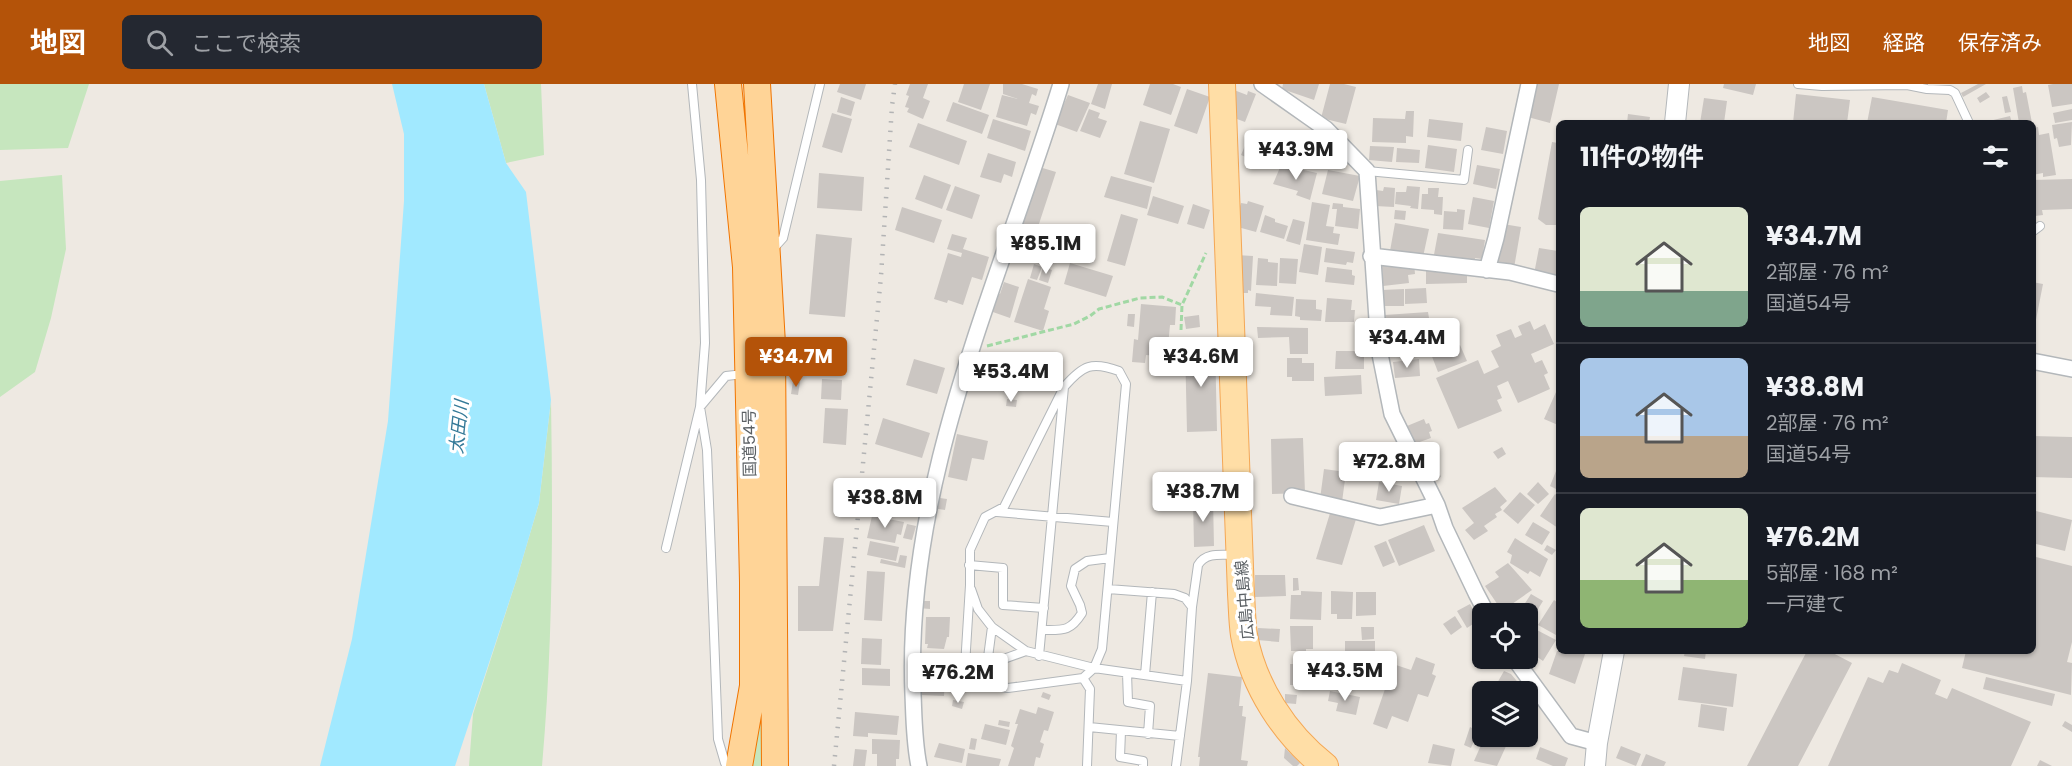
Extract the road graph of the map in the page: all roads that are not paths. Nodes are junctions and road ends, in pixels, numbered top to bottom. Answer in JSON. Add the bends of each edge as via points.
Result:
{"nodes":[{"id":1,"x":692,"y":84,"type":"edge"},
{"id":2,"x":728,"y":84,"type":"edge"},
{"id":3,"x":757,"y":84,"type":"edge"},
{"id":4,"x":820,"y":84,"type":"edge"},
{"id":5,"x":1061,"y":84,"type":"edge"},
{"id":6,"x":1222,"y":84,"type":"edge"},
{"id":7,"x":1263,"y":84,"type":"edge"},
{"id":8,"x":1529,"y":84,"type":"edge"},
{"id":9,"x":1679,"y":84,"type":"edge"},
{"id":10,"x":1797,"y":84,"type":"edge"},
{"id":11,"x":1675,"y":120,"type":"edge"},
{"id":12,"x":1968,"y":120,"type":"edge"},
{"id":13,"x":1468,"y":150,"type":"dead end"},
{"id":14,"x":1367,"y":171,"type":"junction"},
{"id":15,"x":2040,"y":226,"type":"dead end"},
{"id":16,"x":2036,"y":229,"type":"edge"},
{"id":17,"x":766,"y":256,"type":"junction"},
{"id":18,"x":1371,"y":256,"type":"junction"},
{"id":19,"x":1486,"y":270,"type":"junction"},
{"id":20,"x":1556,"y":284,"type":"edge"},
{"id":21,"x":2036,"y":362,"type":"edge"},
{"id":22,"x":2072,"y":369,"type":"edge"},
{"id":23,"x":748,"y":373,"type":"junction"},
{"id":24,"x":1064,"y":387,"type":"junction"},
{"id":25,"x":700,"y":407,"type":"junction"},
{"id":26,"x":1292,"y":496,"type":"dead end"},
{"id":27,"x":1437,"y":505,"type":"junction"},
{"id":28,"x":995,"y":512,"type":"junction"},
{"id":29,"x":1053,"y":516,"type":"junction"},
{"id":30,"x":1113,"y":522,"type":"junction"},
{"id":31,"x":666,"y":548,"type":"dead end"},
{"id":32,"x":1240,"y":555,"type":"junction"},
{"id":33,"x":1110,"y":558,"type":"junction"},
{"id":34,"x":969,"y":565,"type":"junction"},
{"id":35,"x":970,"y":585,"type":"junction"},
{"id":36,"x":1108,"y":589,"type":"junction"},
{"id":37,"x":1152,"y":592,"type":"junction"},
{"id":38,"x":1482,"y":603,"type":"edge"},
{"id":39,"x":1192,"y":607,"type":"junction"},
{"id":40,"x":1044,"y":608,"type":"junction"},
{"id":41,"x":993,"y":627,"type":"junction"},
{"id":42,"x":1042,"y":630,"type":"junction"},
{"id":43,"x":1026,"y":651,"type":"junction"},
{"id":44,"x":1613,"y":654,"type":"edge"},
{"id":45,"x":1039,"y":656,"type":"junction"},
{"id":46,"x":1094,"y":668,"type":"junction"},
{"id":47,"x":1522,"y":669,"type":"edge"},
{"id":48,"x":1127,"y":673,"type":"junction"},
{"id":49,"x":1145,"y":675,"type":"junction"},
{"id":50,"x":1083,"y":678,"type":"junction"},
{"id":51,"x":1188,"y":681,"type":"junction"},
{"id":52,"x":1089,"y":727,"type":"junction"},
{"id":53,"x":1121,"y":731,"type":"junction"},
{"id":54,"x":1148,"y":734,"type":"junction"},
{"id":55,"x":1180,"y":736,"type":"junction"},
{"id":56,"x":1597,"y":743,"type":"junction"},
{"id":57,"x":732,"y":764,"type":"edge"},
{"id":58,"x":775,"y":766,"type":"edge"},
{"id":59,"x":918,"y":766,"type":"edge"},
{"id":60,"x":1087,"y":766,"type":"edge"},
{"id":61,"x":1143,"y":766,"type":"edge"},
{"id":62,"x":1176,"y":766,"type":"edge"},
{"id":63,"x":1325,"y":766,"type":"edge"},
{"id":64,"x":1596,"y":766,"type":"edge"}],
"edges":[{"from":1,"to":25,"type":"lane","via":[[701,180],[705,343]]},
{"from":2,"to":23,"type":"highway","name":"国道54号","via":[[746,267]]},
{"from":3,"to":17,"type":"highway","name":"国道54号"},
{"from":4,"to":17,"type":"lane","via":[[783,238]]},
{"from":5,"to":59,"type":"street","via":[[973,346],[934,482],[913,611]]},
{"from":6,"to":32,"type":"main road","name":"広島中島線"},
{"from":7,"to":14,"type":"street","via":[[1326,129]]},
{"from":8,"to":19,"type":"street"},
{"from":9,"to":11,"type":"street"},
{"from":10,"to":12,"type":"lane","via":[[1907,84],[1950,90]]},
{"from":13,"to":14,"type":"lane","via":[[1464,180]]},
{"from":14,"to":18,"type":"street"},
{"from":15,"to":16,"type":"lane"},
{"from":17,"to":58,"type":"highway","name":"国道54号","via":[[772,356]]},
{"from":18,"to":19,"type":"street"},
{"from":18,"to":27,"type":"street","via":[[1379,349],[1392,414]]},
{"from":19,"to":20,"type":"street"},
{"from":21,"to":22,"type":"street"},
{"from":23,"to":25,"type":"lane","via":[[726,376]]},
{"from":23,"to":57,"type":"highway","name":"国道54号","via":[[753,686]]},
{"from":24,"to":28,"type":"lane","via":[[1004,507]]},
{"from":24,"to":29,"type":"lane"},
{"from":24,"to":30,"type":"lane","via":[[1079,370],[1089,366],[1119,371],[1126,384]]},
{"from":25,"to":31,"type":"lane"},
{"from":25,"to":57,"type":"lane","via":[[707,450],[718,739]]},
{"from":26,"to":27,"type":"street","via":[[1380,517]]},
{"from":27,"to":38,"type":"street"},
{"from":28,"to":29,"type":"lane"},
{"from":28,"to":34,"type":"lane","via":[[986,518],[970,550]]},
{"from":29,"to":30,"type":"lane"},
{"from":29,"to":40,"type":"lane"},
{"from":30,"to":33,"type":"lane"},
{"from":32,"to":39,"type":"lane","via":[[1214,555],[1202,560]]},
{"from":32,"to":63,"type":"main road","name":"広島中島線","via":[[1244,635],[1264,693],[1283,724]]},
{"from":33,"to":36,"type":"lane"},
{"from":33,"to":42,"type":"lane","via":[[1088,561],[1075,569],[1071,586],[1082,613],[1074,625],[1064,630]]},
{"from":34,"to":35,"type":"lane"},
{"from":34,"to":40,"type":"lane","via":[[1003,568],[1003,605]]},
{"from":35,"to":41,"type":"lane","via":[[978,609]]},
{"from":35,"to":50,"type":"lane","via":[[965,666],[973,683],[1008,688]]},
{"from":36,"to":37,"type":"lane"},
{"from":36,"to":46,"type":"lane","via":[[1102,649]]},
{"from":37,"to":39,"type":"lane","via":[[1185,598]]},
{"from":37,"to":49,"type":"lane"},
{"from":39,"to":51,"type":"lane"},
{"from":40,"to":42,"type":"lane"},
{"from":41,"to":43,"type":"lane"},
{"from":41,"to":43,"type":"lane","via":[[987,665]]},
{"from":42,"to":45,"type":"lane"},
{"from":43,"to":45,"type":"lane"},
{"from":44,"to":56,"type":"street"},
{"from":45,"to":46,"type":"lane"},
{"from":46,"to":48,"type":"lane"},
{"from":46,"to":50,"type":"lane"},
{"from":47,"to":56,"type":"street","via":[[1571,736]]},
{"from":48,"to":49,"type":"lane"},
{"from":48,"to":54,"type":"lane","via":[[1128,702],[1150,706]]},
{"from":49,"to":51,"type":"lane"},
{"from":50,"to":52,"type":"lane","via":[[1090,689]]},
{"from":51,"to":55,"type":"lane"},
{"from":52,"to":53,"type":"lane"},
{"from":52,"to":60,"type":"lane"},
{"from":53,"to":54,"type":"lane"},
{"from":53,"to":61,"type":"lane","via":[[1120,757],[1143,761]]},
{"from":54,"to":55,"type":"lane"},
{"from":55,"to":62,"type":"lane"},
{"from":56,"to":64,"type":"street"}]}
